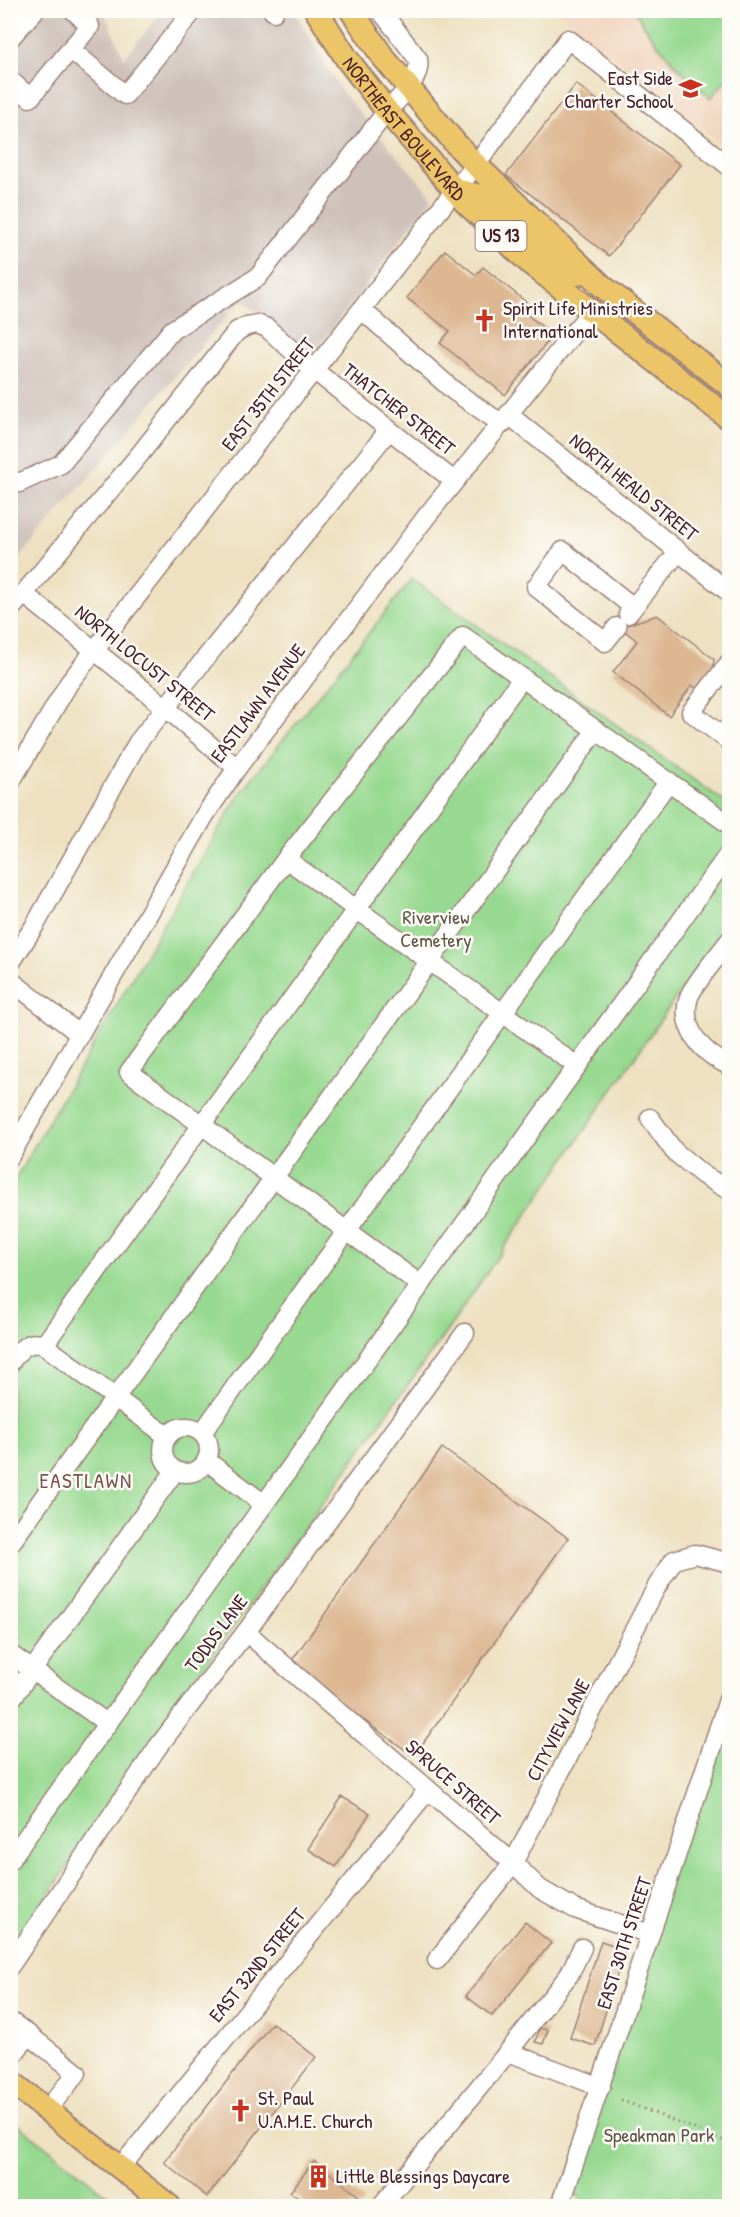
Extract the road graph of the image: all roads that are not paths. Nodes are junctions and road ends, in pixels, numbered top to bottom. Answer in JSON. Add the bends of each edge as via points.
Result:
{"nodes":[{"id":1,"x":35,"y":10,"type":"edge"},
{"id":2,"x":73,"y":10,"type":"edge"},
{"id":3,"x":194,"y":10,"type":"edge"},
{"id":4,"x":316,"y":10,"type":"edge"},
{"id":5,"x":351,"y":10,"type":"edge"},
{"id":6,"x":381,"y":11,"type":"edge"},
{"id":7,"x":363,"y":30,"type":"junction"},
{"id":8,"x":10,"y":38,"type":"edge"},
{"id":9,"x":71,"y":50,"type":"junction"},
{"id":10,"x":10,"y":80,"type":"edge"},
{"id":11,"x":409,"y":87,"type":"junction"},
{"id":12,"x":387,"y":111,"type":"junction"},
{"id":13,"x":476,"y":165,"type":"junction"},
{"id":14,"x":729,"y":167,"type":"edge"},
{"id":15,"x":455,"y":190,"type":"junction"},
{"id":16,"x":602,"y":286,"type":"junction"},
{"id":17,"x":362,"y":310,"type":"junction"},
{"id":18,"x":592,"y":310,"type":"junction"},
{"id":19,"x":315,"y":371,"type":"junction"},
{"id":20,"x":729,"y":386,"type":"edge"},
{"id":21,"x":506,"y":419,"type":"junction"},
{"id":22,"x":729,"y":419,"type":"edge"},
{"id":23,"x":389,"y":430,"type":"junction"},
{"id":24,"x":10,"y":479,"type":"edge"},
{"id":25,"x":454,"y":482,"type":"junction"},
{"id":26,"x":678,"y":552,"type":"junction"},
{"id":27,"x":729,"y":593,"type":"edge"},
{"id":28,"x":24,"y":594,"type":"junction"},
{"id":29,"x":10,"y":610,"type":"edge"},
{"id":30,"x":626,"y":616,"type":"junction"},
{"id":31,"x":94,"y":651,"type":"junction"},
{"id":32,"x":729,"y":665,"type":"edge"},
{"id":33,"x":522,"y":678,"type":"junction"},
{"id":34,"x":165,"y":707,"type":"junction"},
{"id":35,"x":596,"y":730,"type":"junction"},
{"id":36,"x":729,"y":742,"type":"edge"},
{"id":37,"x":237,"y":768,"type":"junction"},
{"id":38,"x":669,"y":782,"type":"junction"},
{"id":39,"x":10,"y":783,"type":"edge"},
{"id":40,"x":729,"y":825,"type":"edge"},
{"id":41,"x":729,"y":852,"type":"edge"},
{"id":42,"x":286,"y":859,"type":"junction"},
{"id":43,"x":356,"y":909,"type":"junction"},
{"id":44,"x":729,"y":940,"type":"edge"},
{"id":45,"x":430,"y":961,"type":"junction"},
{"id":46,"x":10,"y":964,"type":"edge"},
{"id":47,"x":10,"y":980,"type":"edge"},
{"id":48,"x":503,"y":1013,"type":"junction"},
{"id":49,"x":79,"y":1034,"type":"junction"},
{"id":50,"x":577,"y":1066,"type":"junction"},
{"id":51,"x":729,"y":1066,"type":"edge"},
{"id":52,"x":650,"y":1118,"type":"dead end"},
{"id":53,"x":201,"y":1125,"type":"junction"},
{"id":54,"x":10,"y":1156,"type":"edge"},
{"id":55,"x":274,"y":1178,"type":"junction"},
{"id":56,"x":729,"y":1191,"type":"edge"},
{"id":57,"x":347,"y":1231,"type":"junction"},
{"id":58,"x":421,"y":1285,"type":"junction"},
{"id":59,"x":465,"y":1333,"type":"dead end"},
{"id":60,"x":44,"y":1345,"type":"junction"},
{"id":61,"x":10,"y":1363,"type":"edge"},
{"id":62,"x":116,"y":1397,"type":"junction"},
{"id":63,"x":202,"y":1433,"type":"junction"},
{"id":64,"x":167,"y":1436,"type":"junction"},
{"id":65,"x":207,"y":1461,"type":"junction"},
{"id":66,"x":175,"y":1471,"type":"junction"},
{"id":67,"x":264,"y":1504,"type":"junction"},
{"id":68,"x":10,"y":1544,"type":"edge"},
{"id":69,"x":729,"y":1563,"type":"edge"},
{"id":70,"x":246,"y":1632,"type":"junction"},
{"id":71,"x":10,"y":1654,"type":"edge"},
{"id":72,"x":33,"y":1670,"type":"junction"},
{"id":73,"x":729,"y":1694,"type":"edge"},
{"id":74,"x":10,"y":1701,"type":"edge"},
{"id":75,"x":108,"y":1724,"type":"junction"},
{"id":76,"x":428,"y":1790,"type":"junction"},
{"id":77,"x":10,"y":1860,"type":"edge"},
{"id":78,"x":513,"y":1863,"type":"junction"},
{"id":79,"x":650,"y":1934,"type":"junction"},
{"id":80,"x":582,"y":1948,"type":"dead end"},
{"id":81,"x":437,"y":1960,"type":"dead end"},
{"id":82,"x":10,"y":1966,"type":"edge"},
{"id":83,"x":10,"y":2021,"type":"edge"},
{"id":84,"x":29,"y":2035,"type":"junction"},
{"id":85,"x":503,"y":2057,"type":"junction"},
{"id":86,"x":10,"y":2058,"type":"edge"},
{"id":87,"x":10,"y":2081,"type":"edge"},
{"id":88,"x":601,"y":2087,"type":"junction"},
{"id":89,"x":47,"y":2110,"type":"junction"},
{"id":90,"x":120,"y":2168,"type":"junction"},
{"id":91,"x":566,"y":2186,"type":"junction"},
{"id":92,"x":169,"y":2206,"type":"edge"},
{"id":93,"x":381,"y":2206,"type":"edge"},
{"id":94,"x":560,"y":2206,"type":"edge"},
{"id":95,"x":570,"y":2206,"type":"edge"}],
"edges":[{"from":1,"to":8,"type":"street"},
{"from":2,"to":9,"type":"street","via":[[90,26]]},
{"from":3,"to":9,"type":"street","via":[[125,95]]},
{"from":4,"to":12,"type":"main road","name":"NORTHEAST BOULEVARD","number":"US 13"},
{"from":5,"to":7,"type":"main road","number":"US 13"},
{"from":6,"to":7,"type":"street"},
{"from":6,"to":11,"type":"street","via":[[418,59]]},
{"from":7,"to":11,"type":"main road","number":"US 13"},
{"from":9,"to":10,"type":"street","via":[[30,98]]},
{"from":11,"to":12,"type":"street"},
{"from":11,"to":13,"type":"main road","number":"US 13"},
{"from":12,"to":15,"type":"main road","name":"NORTHEAST BOULEVARD","number":"US 13"},
{"from":12,"to":24,"type":"street","via":[[258,277],[172,330],[61,464],[19,483]]},
{"from":13,"to":14,"type":"street","name":"EAST 35TH STREET","via":[[568,39]]},
{"from":13,"to":15,"type":"street","name":"EAST 35TH STREET"},
{"from":13,"to":16,"type":"main road","number":"US 13"},
{"from":15,"to":16,"type":"main road","via":[[484,196],[551,259]]},
{"from":15,"to":17,"type":"street","name":"EAST 35TH STREET"},
{"from":15,"to":18,"type":"main road","name":"NORTHEAST BOULEVARD","number":"US 13","via":[[530,263]]},
{"from":16,"to":20,"type":"main road","number":"US 13"},
{"from":17,"to":19,"type":"street","name":"EAST 35TH STREET"},
{"from":17,"to":21,"type":"street","name":"NORTH HEALD STREET","via":[[454,391]]},
{"from":18,"to":21,"type":"street","name":"EASTLAWN AVENUE"},
{"from":18,"to":22,"type":"main road","name":"NORTHEAST BOULEVARD","number":"US 13"},
{"from":19,"to":23,"type":"street","name":"THATCHER STREET"},
{"from":19,"to":28,"type":"street","name":"THATCHER STREET","via":[[267,328],[257,324],[237,331]]},
{"from":19,"to":31,"type":"street","name":"EAST 35TH STREET"},
{"from":21,"to":25,"type":"street","name":"EASTLAWN AVENUE"},
{"from":21,"to":26,"type":"street","name":"NORTH HEALD STREET"},
{"from":23,"to":25,"type":"street","name":"THATCHER STREET"},
{"from":23,"to":34,"type":"street"},
{"from":25,"to":37,"type":"street","name":"EASTLAWN AVENUE"},
{"from":26,"to":27,"type":"street","name":"NORTH HEALD STREET"},
{"from":26,"to":30,"type":"street"},
{"from":28,"to":29,"type":"street","name":"THATCHER STREET"},
{"from":28,"to":31,"type":"street","name":"NORTH LOCUST STREET"},
{"from":30,"to":30,"type":"street","via":[[605,642],[536,586],[563,551]]},
{"from":31,"to":34,"type":"street","name":"NORTH LOCUST STREET"},
{"from":31,"to":39,"type":"street","name":"EAST 35TH STREET","via":[[69,683]]},
{"from":32,"to":36,"type":"street","via":[[691,712]]},
{"from":33,"to":35,"type":"street"},
{"from":33,"to":42,"type":"street","via":[[463,636]]},
{"from":33,"to":43,"type":"street"},
{"from":34,"to":37,"type":"street","name":"NORTH LOCUST STREET"},
{"from":34,"to":46,"type":"street","via":[[138,742]]},
{"from":35,"to":38,"type":"street"},
{"from":35,"to":45,"type":"street"},
{"from":37,"to":49,"type":"street","name":"EASTLAWN AVENUE","via":[[205,815]]},
{"from":38,"to":40,"type":"street"},
{"from":38,"to":48,"type":"street"},
{"from":41,"to":50,"type":"street"},
{"from":42,"to":43,"type":"street"},
{"from":42,"to":53,"type":"street","via":[[129,1072]]},
{"from":43,"to":45,"type":"street"},
{"from":43,"to":53,"type":"street"},
{"from":44,"to":51,"type":"street","via":[[689,996],[687,1014],[690,1030],[698,1042],[713,1058]]},
{"from":45,"to":48,"type":"street"},
{"from":45,"to":55,"type":"street"},
{"from":47,"to":49,"type":"street"},
{"from":48,"to":50,"type":"street"},
{"from":48,"to":57,"type":"street"},
{"from":49,"to":54,"type":"street","name":"EASTLAWN AVENUE"},
{"from":50,"to":58,"type":"street"},
{"from":52,"to":56,"type":"street","via":[[674,1151]]},
{"from":53,"to":55,"type":"street"},
{"from":53,"to":60,"type":"street"},
{"from":55,"to":57,"type":"street"},
{"from":55,"to":62,"type":"street"},
{"from":57,"to":58,"type":"street"},
{"from":57,"to":63,"type":"street"},
{"from":58,"to":67,"type":"street"},
{"from":59,"to":70,"type":"street","name":"TODDS LANE"},
{"from":60,"to":61,"type":"street","via":[[25,1345]]},
{"from":60,"to":62,"type":"street"},
{"from":62,"to":64,"type":"street"},
{"from":62,"to":68,"type":"street"},
{"from":63,"to":64,"type":"street","via":[[188,1426]]},
{"from":63,"to":65,"type":"street","via":[[210,1446]]},
{"from":64,"to":66,"type":"street","via":[[163,1451]]},
{"from":65,"to":66,"type":"street","via":[[197,1471]]},
{"from":65,"to":67,"type":"street"},
{"from":66,"to":72,"type":"street"},
{"from":67,"to":75,"type":"street"},
{"from":69,"to":78,"type":"street","name":"CITYVIEW LANE","via":[[695,1554],[674,1560]]},
{"from":70,"to":76,"type":"street","name":"SPRUCE STREET"},
{"from":70,"to":82,"type":"street","name":"TODDS LANE","via":[[157,1748]]},
{"from":71,"to":72,"type":"street"},
{"from":72,"to":74,"type":"street"},
{"from":72,"to":75,"type":"street"},
{"from":73,"to":79,"type":"street","name":"EAST 30TH STREET"},
{"from":75,"to":77,"type":"street"},
{"from":76,"to":78,"type":"street","name":"SPRUCE STREET"},
{"from":76,"to":90,"type":"street","name":"EAST 32ND STREET"},
{"from":78,"to":79,"type":"street","name":"SPRUCE STREET","via":[[540,1889],[575,1909]]},
{"from":78,"to":81,"type":"street","name":"CITYVIEW LANE"},
{"from":79,"to":88,"type":"street","name":"EAST 30TH STREET"},
{"from":80,"to":85,"type":"street","via":[[569,1975]]},
{"from":83,"to":84,"type":"street"},
{"from":84,"to":86,"type":"street"},
{"from":84,"to":89,"type":"street","via":[[77,2073]]},
{"from":85,"to":88,"type":"street"},
{"from":85,"to":93,"type":"street"},
{"from":87,"to":89,"type":"main road"},
{"from":88,"to":91,"type":"street","name":"EAST 30TH STREET"},
{"from":89,"to":90,"type":"main road"},
{"from":90,"to":92,"type":"main road"},
{"from":91,"to":94,"type":"street","name":"EAST 30TH STREET"},
{"from":91,"to":95,"type":"street"}]}
